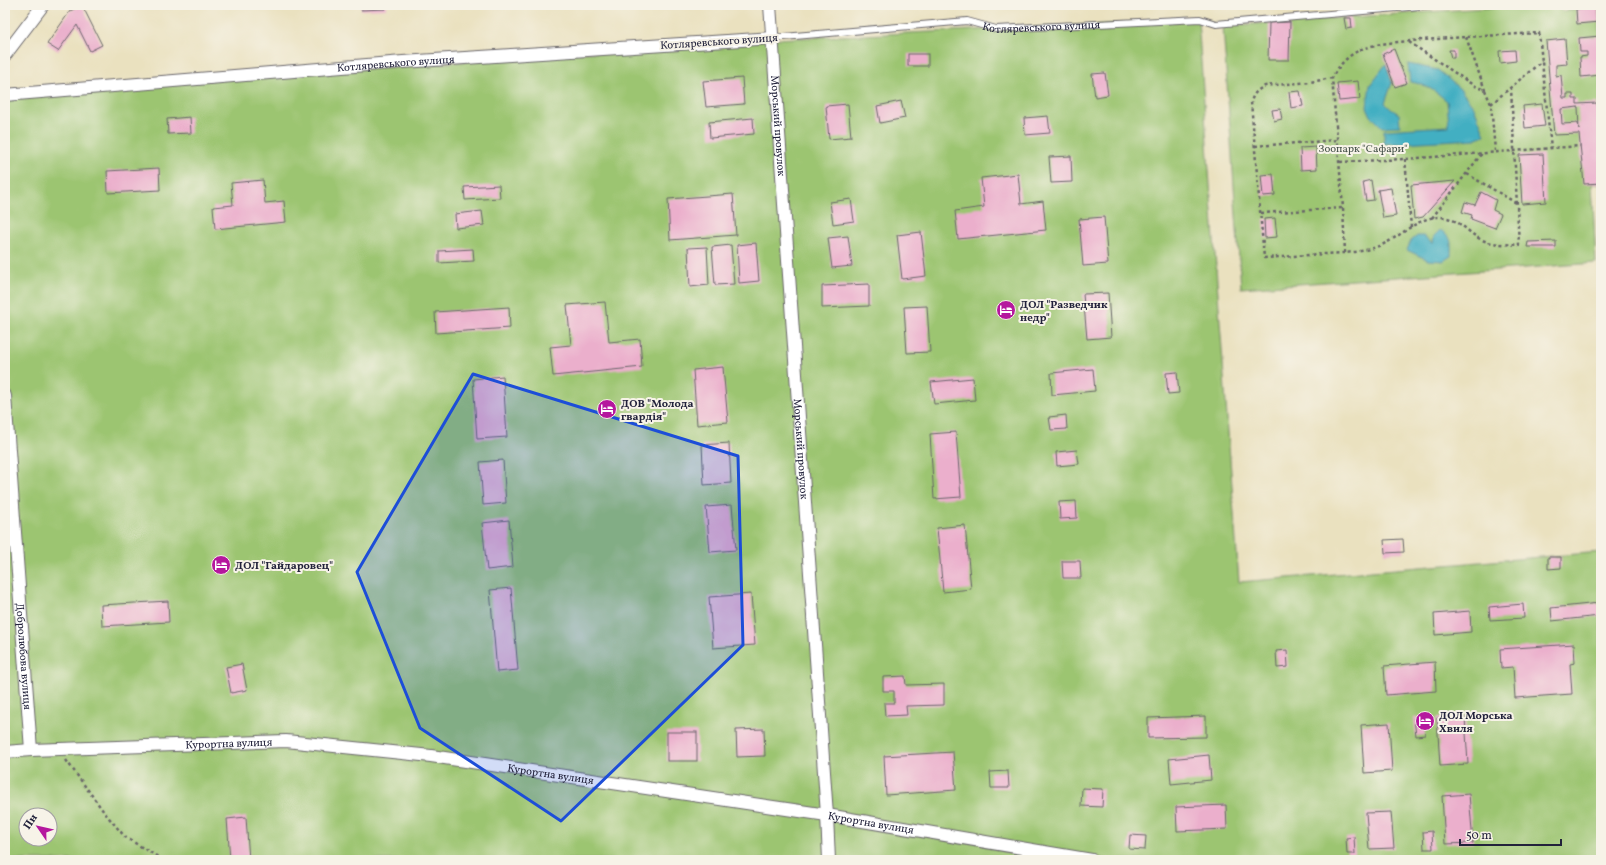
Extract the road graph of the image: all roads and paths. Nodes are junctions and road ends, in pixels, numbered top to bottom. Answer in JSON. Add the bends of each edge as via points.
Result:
{"nodes":[{"id":1,"x":43,"y":5,"type":"edge"},
{"id":2,"x":770,"y":5,"type":"edge"},
{"id":3,"x":1431,"y":5,"type":"edge"},
{"id":4,"x":1466,"y":37,"type":"junction"},
{"id":5,"x":772,"y":38,"type":"junction"},
{"id":6,"x":1409,"y":42,"type":"junction"},
{"id":7,"x":5,"y":55,"type":"edge"},
{"id":8,"x":1542,"y":60,"type":"junction"},
{"id":9,"x":1332,"y":78,"type":"junction"},
{"id":10,"x":1510,"y":88,"type":"junction"},
{"id":11,"x":1485,"y":90,"type":"junction"},
{"id":12,"x":5,"y":95,"type":"edge"},
{"id":13,"x":1491,"y":104,"type":"junction"},
{"id":14,"x":1338,"y":140,"type":"junction"},
{"id":15,"x":1255,"y":146,"type":"junction"},
{"id":16,"x":1580,"y":146,"type":"dead end"},
{"id":17,"x":1551,"y":148,"type":"junction"},
{"id":18,"x":1515,"y":150,"type":"junction"},
{"id":19,"x":1495,"y":151,"type":"junction"},
{"id":20,"x":1483,"y":152,"type":"junction"},
{"id":21,"x":1406,"y":159,"type":"junction"},
{"id":22,"x":1340,"y":162,"type":"junction"},
{"id":23,"x":1467,"y":174,"type":"junction"},
{"id":24,"x":1518,"y":204,"type":"junction"},
{"id":25,"x":1343,"y":208,"type":"junction"},
{"id":26,"x":1261,"y":212,"type":"junction"},
{"id":27,"x":1432,"y":218,"type":"junction"},
{"id":28,"x":1411,"y":227,"type":"junction"},
{"id":29,"x":1346,"y":253,"type":"junction"},
{"id":30,"x":5,"y":396,"type":"edge"},
{"id":31,"x":31,"y":750,"type":"junction"},
{"id":32,"x":5,"y":752,"type":"edge"},
{"id":33,"x":65,"y":760,"type":"dead end"},
{"id":34,"x":827,"y":815,"type":"junction"},
{"id":35,"x":163,"y":860,"type":"edge"},
{"id":36,"x":829,"y":860,"type":"edge"},
{"id":37,"x":1092,"y":860,"type":"edge"}],
"edges":[{"from":1,"to":7,"type":"street"},
{"from":2,"to":5,"type":"street","name":"Морський провулок"},
{"from":3,"to":5,"type":"lane","name":"Котляревського вулиця","via":[[1216,24],[1200,19],[996,29],[967,21]]},
{"from":4,"to":6,"type":"path"},
{"from":4,"to":8,"type":"path","via":[[1539,33]]},
{"from":4,"to":11,"type":"path"},
{"from":5,"to":12,"type":"street","name":"Котляревського вулиця","via":[[403,62]]},
{"from":5,"to":34,"type":"street","name":"Морський провулок"},
{"from":6,"to":9,"type":"path","via":[[1374,46],[1352,54],[1340,65]]},
{"from":6,"to":11,"type":"path","via":[[1473,85]]},
{"from":8,"to":10,"type":"path"},
{"from":8,"to":17,"type":"path"},
{"from":9,"to":14,"type":"path"},
{"from":9,"to":15,"type":"path","via":[[1265,86],[1258,90],[1251,102]]},
{"from":10,"to":13,"type":"path"},
{"from":10,"to":18,"type":"path"},
{"from":11,"to":13,"type":"path"},
{"from":13,"to":19,"type":"path"},
{"from":14,"to":15,"type":"path"},
{"from":14,"to":22,"type":"path"},
{"from":15,"to":26,"type":"path"},
{"from":16,"to":17,"type":"path"},
{"from":17,"to":18,"type":"path"},
{"from":18,"to":19,"type":"path"},
{"from":18,"to":24,"type":"path"},
{"from":19,"to":20,"type":"path"},
{"from":20,"to":21,"type":"path"},
{"from":20,"to":23,"type":"path"},
{"from":21,"to":22,"type":"path"},
{"from":21,"to":28,"type":"path"},
{"from":22,"to":25,"type":"path"},
{"from":23,"to":24,"type":"path"},
{"from":23,"to":27,"type":"path"},
{"from":24,"to":27,"type":"path","via":[[1519,245],[1489,242],[1451,219]]},
{"from":25,"to":26,"type":"path"},
{"from":25,"to":29,"type":"path"},
{"from":26,"to":29,"type":"path","via":[[1264,258]]},
{"from":27,"to":28,"type":"path"},
{"from":28,"to":29,"type":"path","via":[[1385,244]]},
{"from":30,"to":31,"type":"street","name":"Добролюбова вулиця"},
{"from":31,"to":32,"type":"street","name":"Курортна вулиця"},
{"from":31,"to":34,"type":"street","name":"Курортна вулиця","via":[[286,741],[431,756]]},
{"from":33,"to":35,"type":"path","via":[[125,837]]},
{"from":34,"to":36,"type":"street","name":"Морський провулок"},
{"from":34,"to":37,"type":"street","name":"Курортна вулиця"}]}
